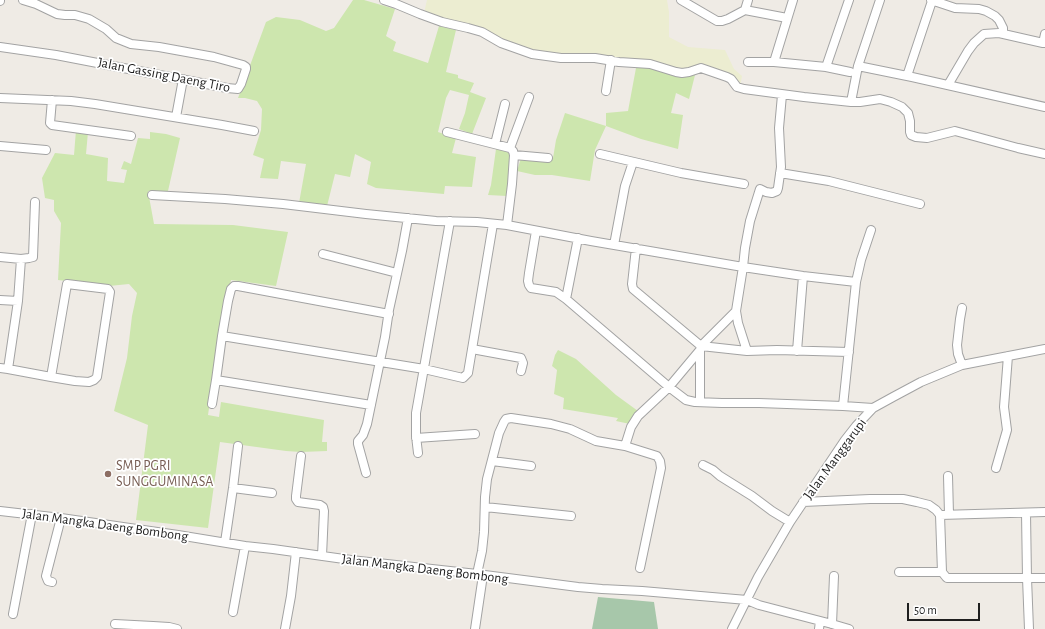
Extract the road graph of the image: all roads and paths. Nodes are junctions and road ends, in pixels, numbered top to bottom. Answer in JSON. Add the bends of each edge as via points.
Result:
{"nodes":[{"id":1,"x":23,"y":0,"type":"edge"},
{"id":2,"x":384,"y":0,"type":"edge"},
{"id":3,"x":681,"y":0,"type":"edge"},
{"id":4,"x":748,"y":0,"type":"edge"},
{"id":5,"x":793,"y":0,"type":"edge"},
{"id":6,"x":849,"y":0,"type":"edge"},
{"id":7,"x":880,"y":0,"type":"edge"},
{"id":8,"x":931,"y":0,"type":"edge"},
{"id":9,"x":397,"y":2,"type":"edge"},
{"id":10,"x":745,"y":10,"type":"junction"},
{"id":11,"x":787,"y":18,"type":"junction"},
{"id":12,"x":1003,"y":34,"type":"junction"},
{"id":13,"x":1045,"y":34,"type":"edge"},
{"id":14,"x":1044,"y":43,"type":"edge"},
{"id":15,"x":0,"y":47,"type":"edge"},
{"id":16,"x":611,"y":60,"type":"junction"},
{"id":17,"x":748,"y":62,"type":"dead end"},
{"id":18,"x":774,"y":62,"type":"junction"},
{"id":19,"x":858,"y":66,"type":"junction"},
{"id":20,"x":826,"y":67,"type":"junction"},
{"id":21,"x":850,"y":72,"type":"dead end"},
{"id":22,"x":907,"y":76,"type":"junction"},
{"id":23,"x":183,"y":79,"type":"junction"},
{"id":24,"x":948,"y":85,"type":"junction"},
{"id":25,"x":606,"y":91,"type":"dead end"},
{"id":26,"x":782,"y":95,"type":"junction"},
{"id":27,"x":529,"y":97,"type":"dead end"},
{"id":28,"x":0,"y":98,"type":"edge"},
{"id":29,"x":52,"y":100,"type":"junction"},
{"id":30,"x":851,"y":102,"type":"junction"},
{"id":31,"x":505,"y":104,"type":"dead end"},
{"id":32,"x":1045,"y":107,"type":"edge"},
{"id":33,"x":176,"y":117,"type":"junction"},
{"id":34,"x":254,"y":131,"type":"dead end"},
{"id":35,"x":447,"y":132,"type":"dead end"},
{"id":36,"x":131,"y":136,"type":"dead end"},
{"id":37,"x":495,"y":144,"type":"junction"},
{"id":38,"x":0,"y":146,"type":"edge"},
{"id":39,"x":46,"y":150,"type":"dead end"},
{"id":40,"x":512,"y":152,"type":"junction"},
{"id":41,"x":600,"y":154,"type":"dead end"},
{"id":42,"x":1045,"y":154,"type":"edge"},
{"id":43,"x":548,"y":158,"type":"dead end"},
{"id":44,"x":633,"y":162,"type":"junction"},
{"id":45,"x":780,"y":170,"type":"junction"},
{"id":46,"x":744,"y":184,"type":"dead end"},
{"id":47,"x":152,"y":194,"type":"dead end"},
{"id":48,"x":35,"y":202,"type":"dead end"},
{"id":49,"x":920,"y":204,"type":"dead end"},
{"id":50,"x":408,"y":218,"type":"junction"},
{"id":51,"x":450,"y":221,"type":"junction"},
{"id":52,"x":493,"y":224,"type":"junction"},
{"id":53,"x":507,"y":225,"type":"junction"},
{"id":54,"x":871,"y":230,"type":"dead end"},
{"id":55,"x":536,"y":231,"type":"junction"},
{"id":56,"x":578,"y":238,"type":"junction"},
{"id":57,"x":614,"y":245,"type":"junction"},
{"id":58,"x":636,"y":248,"type":"junction"},
{"id":59,"x":323,"y":254,"type":"dead end"},
{"id":60,"x":0,"y":256,"type":"edge"},
{"id":61,"x":21,"y":259,"type":"junction"},
{"id":62,"x":743,"y":267,"type":"junction"},
{"id":63,"x":397,"y":272,"type":"junction"},
{"id":64,"x":803,"y":276,"type":"junction"},
{"id":65,"x":856,"y":282,"type":"junction"},
{"id":66,"x":566,"y":299,"type":"junction"},
{"id":67,"x":0,"y":300,"type":"edge"},
{"id":68,"x":18,"y":301,"type":"junction"},
{"id":69,"x":962,"y":308,"type":"dead end"},
{"id":70,"x":736,"y":311,"type":"junction"},
{"id":71,"x":389,"y":314,"type":"junction"},
{"id":72,"x":222,"y":336,"type":"junction"},
{"id":73,"x":701,"y":348,"type":"junction"},
{"id":74,"x":472,"y":349,"type":"junction"},
{"id":75,"x":1045,"y":349,"type":"edge"},
{"id":76,"x":747,"y":351,"type":"junction"},
{"id":77,"x":797,"y":351,"type":"junction"},
{"id":78,"x":849,"y":352,"type":"junction"},
{"id":79,"x":1008,"y":356,"type":"junction"},
{"id":80,"x":380,"y":362,"type":"junction"},
{"id":81,"x":962,"y":365,"type":"junction"},
{"id":82,"x":4,"y":368,"type":"edge"},
{"id":83,"x":424,"y":369,"type":"junction"},
{"id":84,"x":521,"y":371,"type":"dead end"},
{"id":85,"x":51,"y":378,"type":"junction"},
{"id":86,"x":216,"y":380,"type":"junction"},
{"id":87,"x":669,"y":387,"type":"junction"},
{"id":88,"x":700,"y":402,"type":"junction"},
{"id":89,"x":212,"y":404,"type":"dead end"},
{"id":90,"x":371,"y":405,"type":"junction"},
{"id":91,"x":843,"y":406,"type":"junction"},
{"id":92,"x":874,"y":408,"type":"junction"},
{"id":93,"x":474,"y":434,"type":"dead end"},
{"id":94,"x":416,"y":438,"type":"junction"},
{"id":95,"x":238,"y":446,"type":"dead end"},
{"id":96,"x":625,"y":446,"type":"junction"},
{"id":97,"x":418,"y":453,"type":"dead end"},
{"id":98,"x":301,"y":456,"type":"dead end"},
{"id":99,"x":492,"y":461,"type":"junction"},
{"id":100,"x":531,"y":466,"type":"dead end"},
{"id":101,"x":703,"y":466,"type":"dead end"},
{"id":102,"x":996,"y":468,"type":"dead end"},
{"id":103,"x":366,"y":473,"type":"dead end"},
{"id":104,"x":948,"y":476,"type":"dead end"},
{"id":105,"x":233,"y":488,"type":"junction"},
{"id":106,"x":272,"y":493,"type":"dead end"},
{"id":107,"x":803,"y":502,"type":"junction"},
{"id":108,"x":485,"y":507,"type":"junction"},
{"id":109,"x":0,"y":511,"type":"edge"},
{"id":110,"x":1045,"y":512,"type":"edge"},
{"id":111,"x":1026,"y":513,"type":"junction"},
{"id":112,"x":32,"y":514,"type":"junction"},
{"id":113,"x":949,"y":514,"type":"junction"},
{"id":114,"x":940,"y":515,"type":"junction"},
{"id":115,"x":571,"y":516,"type":"dead end"},
{"id":116,"x":62,"y":518,"type":"junction"},
{"id":117,"x":790,"y":522,"type":"junction"},
{"id":118,"x":225,"y":542,"type":"junction"},
{"id":119,"x":245,"y":546,"type":"junction"},
{"id":120,"x":296,"y":552,"type":"junction"},
{"id":121,"x":322,"y":556,"type":"junction"},
{"id":122,"x":640,"y":568,"type":"dead end"},
{"id":123,"x":899,"y":572,"type":"dead end"},
{"id":124,"x":942,"y":572,"type":"junction"},
{"id":125,"x":480,"y":575,"type":"junction"},
{"id":126,"x":834,"y":576,"type":"dead end"},
{"id":127,"x":1027,"y":578,"type":"junction"},
{"id":128,"x":1045,"y":578,"type":"edge"},
{"id":129,"x":52,"y":582,"type":"dead end"},
{"id":130,"x":747,"y":600,"type":"junction"},
{"id":131,"x":233,"y":612,"type":"dead end"},
{"id":132,"x":13,"y":614,"type":"dead end"},
{"id":133,"x":115,"y":624,"type":"dead end"},
{"id":134,"x":832,"y":624,"type":"junction"},
{"id":135,"x":819,"y":625,"type":"edge"},
{"id":136,"x":153,"y":627,"type":"edge"},
{"id":137,"x":177,"y":629,"type":"edge"},
{"id":138,"x":286,"y":629,"type":"edge"},
{"id":139,"x":474,"y":629,"type":"edge"},
{"id":140,"x":732,"y":629,"type":"edge"},
{"id":141,"x":849,"y":629,"type":"edge"},
{"id":142,"x":1029,"y":629,"type":"edge"}],
"edges":[{"from":1,"to":23,"type":"street","name":"Jalan Gassing Daeng Tiro","via":[[57,14],[89,19],[116,38],[131,44],[214,57],[246,67],[240,88],[236,89]]},
{"from":2,"to":9,"type":"street"},
{"from":3,"to":10,"type":"street","via":[[717,21],[728,20]]},
{"from":4,"to":10,"type":"street"},
{"from":5,"to":11,"type":"street"},
{"from":6,"to":20,"type":"street"},
{"from":7,"to":19,"type":"street"},
{"from":8,"to":12,"type":"street","via":[[954,8],[986,11],[999,20]]},
{"from":8,"to":22,"type":"street"},
{"from":9,"to":16,"type":"street","via":[[442,22],[482,32],[501,43],[532,54]]},
{"from":10,"to":11,"type":"street"},
{"from":11,"to":18,"type":"street"},
{"from":12,"to":14,"type":"street"},
{"from":12,"to":24,"type":"street","via":[[982,35],[968,51]]},
{"from":13,"to":14,"type":"street"},
{"from":15,"to":23,"type":"street","name":"Jalan Gassing Daeng Tiro"},
{"from":16,"to":25,"type":"street"},
{"from":16,"to":26,"type":"street","via":[[650,64],[682,73],[701,68],[727,77],[740,88]]},
{"from":17,"to":18,"type":"street"},
{"from":18,"to":20,"type":"street"},
{"from":19,"to":22,"type":"street"},
{"from":19,"to":30,"type":"street"},
{"from":20,"to":21,"type":"street"},
{"from":22,"to":24,"type":"street"},
{"from":23,"to":33,"type":"street"},
{"from":24,"to":32,"type":"street"},
{"from":26,"to":30,"type":"street"},
{"from":26,"to":45,"type":"street","via":[[779,128]]},
{"from":27,"to":40,"type":"street"},
{"from":28,"to":29,"type":"street"},
{"from":29,"to":33,"type":"street"},
{"from":29,"to":36,"type":"street","via":[[52,125]]},
{"from":30,"to":42,"type":"street","via":[[880,99],[902,107],[908,113],[911,135],[916,137],[927,138],[956,131]]},
{"from":31,"to":37,"type":"street"},
{"from":33,"to":34,"type":"street"},
{"from":35,"to":37,"type":"street"},
{"from":37,"to":40,"type":"street"},
{"from":38,"to":39,"type":"street"},
{"from":40,"to":43,"type":"street"},
{"from":40,"to":53,"type":"street","via":[[512,184]]},
{"from":41,"to":44,"type":"street"},
{"from":44,"to":46,"type":"street"},
{"from":44,"to":57,"type":"street","via":[[625,186]]},
{"from":45,"to":49,"type":"street"},
{"from":45,"to":62,"type":"street","via":[[778,188],[775,192],[760,189],[750,221]]},
{"from":47,"to":50,"type":"street","via":[[282,204]]},
{"from":48,"to":61,"type":"street","via":[[33,256]]},
{"from":50,"to":51,"type":"street"},
{"from":50,"to":63,"type":"street"},
{"from":51,"to":52,"type":"street"},
{"from":51,"to":83,"type":"street"},
{"from":52,"to":53,"type":"street"},
{"from":52,"to":74,"type":"street"},
{"from":53,"to":55,"type":"street"},
{"from":54,"to":65,"type":"street"},
{"from":55,"to":56,"type":"street"},
{"from":55,"to":66,"type":"street","via":[[529,285],[531,288],[556,292]]},
{"from":56,"to":57,"type":"street"},
{"from":56,"to":66,"type":"street"},
{"from":57,"to":58,"type":"street"},
{"from":58,"to":62,"type":"street"},
{"from":58,"to":73,"type":"street","via":[[633,289]]},
{"from":59,"to":63,"type":"street"},
{"from":60,"to":61,"type":"street"},
{"from":61,"to":68,"type":"street"},
{"from":62,"to":64,"type":"street"},
{"from":62,"to":70,"type":"street"},
{"from":63,"to":71,"type":"street"},
{"from":64,"to":65,"type":"street"},
{"from":64,"to":77,"type":"street"},
{"from":65,"to":78,"type":"street"},
{"from":66,"to":87,"type":"street"},
{"from":67,"to":68,"type":"street"},
{"from":68,"to":82,"type":"street"},
{"from":69,"to":81,"type":"street","via":[[957,344]]},
{"from":70,"to":73,"type":"street"},
{"from":70,"to":76,"type":"street"},
{"from":71,"to":72,"type":"street","via":[[234,286],[231,289]]},
{"from":71,"to":80,"type":"street"},
{"from":72,"to":80,"type":"street"},
{"from":72,"to":86,"type":"street"},
{"from":73,"to":76,"type":"street"},
{"from":73,"to":87,"type":"street"},
{"from":73,"to":88,"type":"street"},
{"from":74,"to":83,"type":"street","via":[[468,373],[463,378]]},
{"from":74,"to":84,"type":"street","via":[[521,358]]},
{"from":75,"to":79,"type":"street","name":"Jalan Manggarupi"},
{"from":76,"to":77,"type":"street"},
{"from":77,"to":78,"type":"street"},
{"from":78,"to":91,"type":"street"},
{"from":79,"to":81,"type":"street","name":"Jalan Manggarupi"},
{"from":79,"to":102,"type":"street","via":[[1004,407],[1007,430]]},
{"from":80,"to":83,"type":"street"},
{"from":80,"to":90,"type":"street"},
{"from":81,"to":92,"type":"street","name":"Jalan Manggarupi","via":[[921,382]]},
{"from":82,"to":85,"type":"street"},
{"from":83,"to":94,"type":"street","via":[[416,413]]},
{"from":85,"to":85,"type":"street","via":[[67,284],[108,290],[110,292],[97,378],[89,382]]},
{"from":86,"to":89,"type":"street"},
{"from":86,"to":90,"type":"street"},
{"from":87,"to":88,"type":"street","via":[[686,400]]},
{"from":87,"to":96,"type":"street","via":[[638,416],[631,427]]},
{"from":88,"to":91,"type":"street"},
{"from":90,"to":103,"type":"street","via":[[365,430],[358,441]]},
{"from":91,"to":92,"type":"street"},
{"from":92,"to":107,"type":"street","name":"Jalan Manggarupi","via":[[856,426]]},
{"from":93,"to":94,"type":"street"},
{"from":94,"to":97,"type":"street"},
{"from":95,"to":105,"type":"street"},
{"from":96,"to":99,"type":"street","via":[[596,441],[570,429],[551,424],[511,418],[506,419],[501,429]]},
{"from":96,"to":122,"type":"street","via":[[657,456],[661,468]]},
{"from":98,"to":121,"type":"street","via":[[296,499],[298,502],[323,507]]},
{"from":99,"to":100,"type":"street"},
{"from":99,"to":108,"type":"street"},
{"from":101,"to":117,"type":"street","via":[[713,470]]},
{"from":104,"to":113,"type":"street"},
{"from":105,"to":106,"type":"street"},
{"from":105,"to":118,"type":"street"},
{"from":107,"to":114,"type":"street","via":[[903,499],[929,505]]},
{"from":107,"to":117,"type":"street","name":"Jalan Manggarupi"},
{"from":108,"to":115,"type":"street"},
{"from":108,"to":125,"type":"street"},
{"from":109,"to":112,"type":"street","name":"Jalan Mangka Daeng Bombong"},
{"from":110,"to":111,"type":"street"},
{"from":111,"to":113,"type":"street"},
{"from":111,"to":127,"type":"street"},
{"from":112,"to":116,"type":"street","name":"Jalan Mangka Daeng Bombong"},
{"from":112,"to":132,"type":"street"},
{"from":113,"to":114,"type":"street"},
{"from":114,"to":124,"type":"street"},
{"from":116,"to":118,"type":"street","name":"Jalan Mangka Daeng Bombong"},
{"from":116,"to":129,"type":"street","via":[[46,576],[46,579]]},
{"from":117,"to":130,"type":"street","name":"Jalan Manggarupi"},
{"from":118,"to":119,"type":"street","name":"Jalan Mangka Daeng Bombong"},
{"from":119,"to":120,"type":"street","name":"Jalan Mangka Daeng Bombong"},
{"from":119,"to":131,"type":"street"},
{"from":120,"to":121,"type":"street","name":"Jalan Mangka Daeng Bombong"},
{"from":120,"to":138,"type":"street"},
{"from":121,"to":125,"type":"street","name":"Jalan Mangka Daeng Bombong"},
{"from":123,"to":124,"type":"street"},
{"from":124,"to":127,"type":"street","via":[[947,578]]},
{"from":125,"to":130,"type":"street","name":"Jalan Mangka Daeng Bombong","via":[[584,588]]},
{"from":125,"to":139,"type":"street"},
{"from":126,"to":134,"type":"street"},
{"from":127,"to":128,"type":"street"},
{"from":127,"to":142,"type":"street"},
{"from":130,"to":135,"type":"street","name":"Jalan Mangka Daeng Bombong"},
{"from":130,"to":140,"type":"street","name":"Jalan Manggarupi"},
{"from":133,"to":136,"type":"street"},
{"from":134,"to":135,"type":"street","name":"Jalan Mangka Daeng Bombong"},
{"from":134,"to":141,"type":"street","name":"Jalan Mangka Daeng Bombong"},
{"from":136,"to":137,"type":"street"}]}
